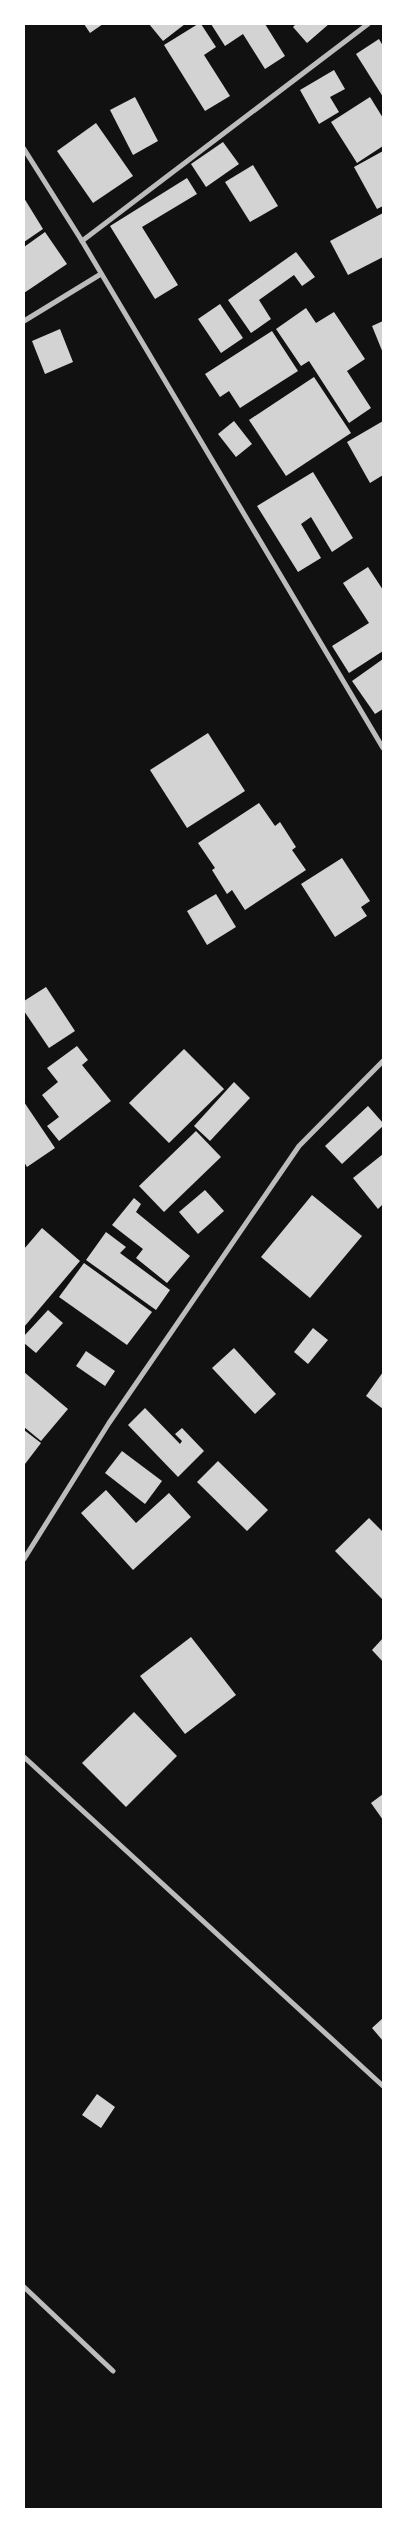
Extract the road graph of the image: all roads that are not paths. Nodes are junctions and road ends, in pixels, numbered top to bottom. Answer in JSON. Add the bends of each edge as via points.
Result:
{"nodes":[{"id":1,"x":368,"y":24,"type":"edge"},
{"id":2,"x":24,"y":149,"type":"edge"},
{"id":3,"x":82,"y":241,"type":"junction"},
{"id":4,"x":101,"y":274,"type":"junction"},
{"id":5,"x":24,"y":321,"type":"edge"},
{"id":6,"x":383,"y":748,"type":"edge"},
{"id":7,"x":383,"y":1061,"type":"edge"},
{"id":8,"x":24,"y":1559,"type":"edge"},
{"id":9,"x":24,"y":1757,"type":"edge"},
{"id":10,"x":383,"y":2086,"type":"edge"},
{"id":11,"x":24,"y":2287,"type":"edge"},
{"id":12,"x":113,"y":2371,"type":"dead end"}],
"edges":[{"from":1,"to":3,"type":"street"},
{"from":2,"to":3,"type":"street"},
{"from":3,"to":4,"type":"street"},
{"from":4,"to":5,"type":"street"},
{"from":4,"to":6,"type":"street"},
{"from":7,"to":8,"type":"street","via":[[299,1146],[109,1423]]},
{"from":9,"to":10,"type":"street"},
{"from":11,"to":12,"type":"street"}]}
